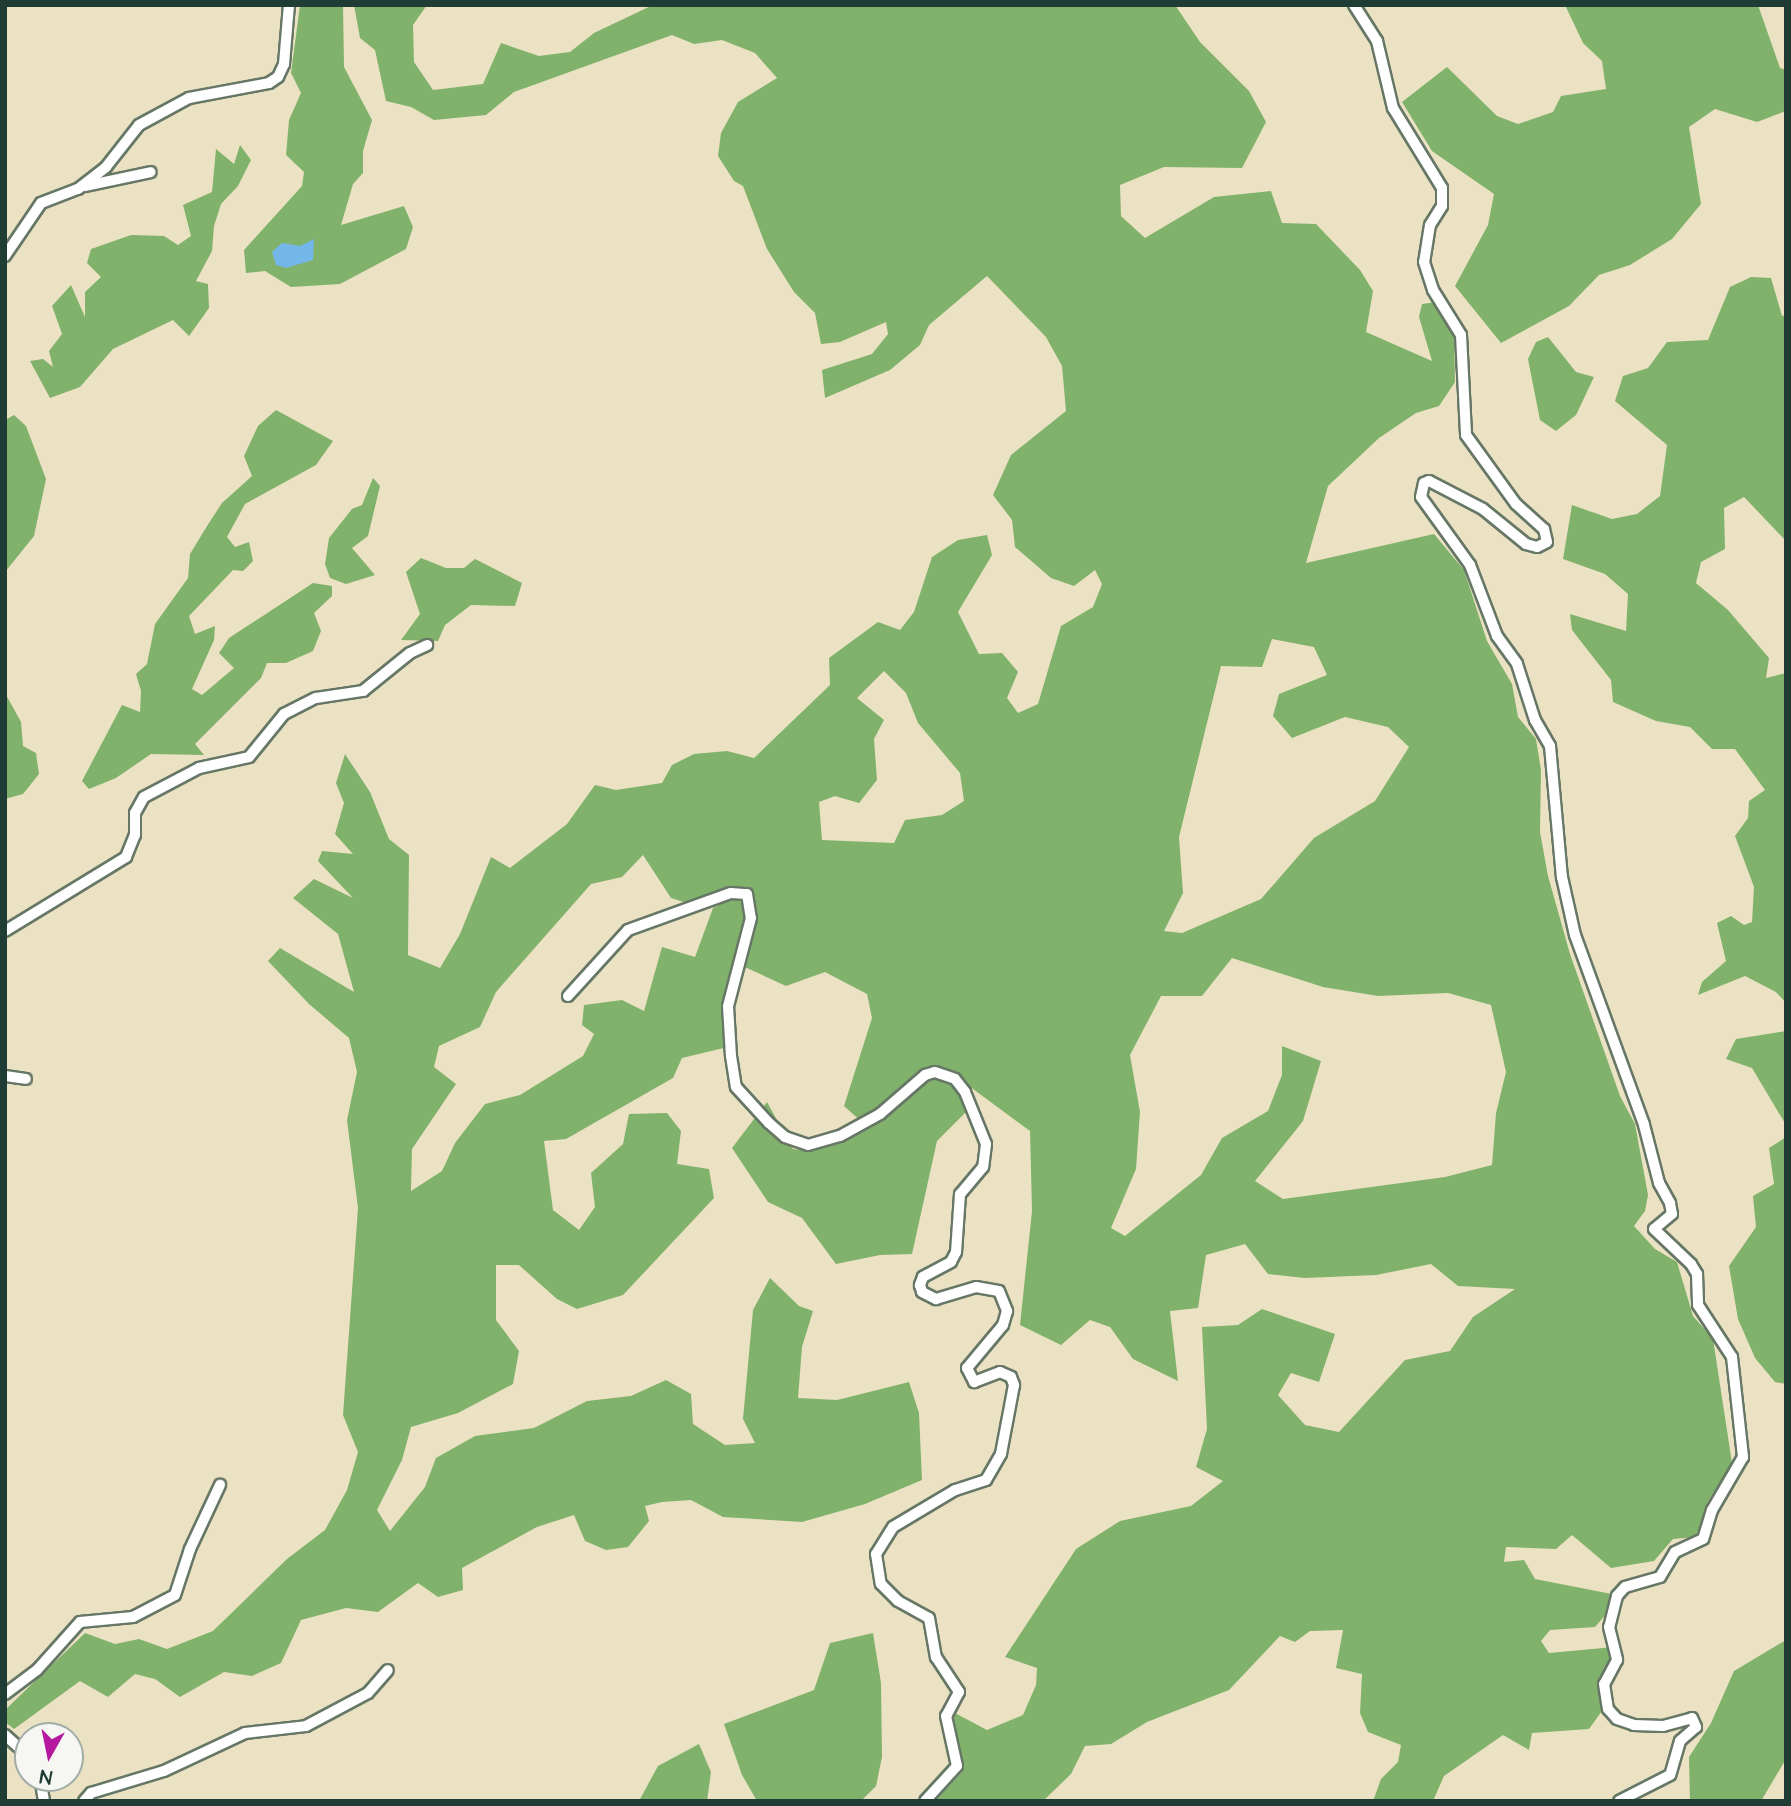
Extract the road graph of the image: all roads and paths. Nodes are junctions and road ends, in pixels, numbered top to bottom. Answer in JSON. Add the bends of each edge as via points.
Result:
{"nodes":[{"id":1,"x":289,"y":5,"type":"edge"},
{"id":2,"x":1354,"y":5,"type":"edge"},
{"id":3,"x":150,"y":172,"type":"dead end"},
{"id":4,"x":78,"y":189,"type":"junction"},
{"id":5,"x":5,"y":256,"type":"edge"},
{"id":6,"x":428,"y":646,"type":"dead end"},
{"id":7,"x":5,"y":931,"type":"edge"},
{"id":8,"x":568,"y":996,"type":"dead end"},
{"id":9,"x":5,"y":1076,"type":"edge"},
{"id":10,"x":26,"y":1079,"type":"dead end"},
{"id":11,"x":220,"y":1485,"type":"dead end"},
{"id":12,"x":388,"y":1670,"type":"dead end"},
{"id":13,"x":5,"y":1694,"type":"edge"},
{"id":14,"x":84,"y":1801,"type":"edge"},
{"id":15,"x":925,"y":1801,"type":"edge"},
{"id":16,"x":1619,"y":1801,"type":"edge"}],
"edges":[{"from":1,"to":4,"type":"street","via":[[284,64],[278,77],[269,83],[189,98],[153,116],[139,125],[106,167]]},
{"from":2,"to":16,"type":"street","via":[[1377,41],[1390,102],[1441,188],[1442,206],[1430,225],[1424,262],[1433,290],[1461,335],[1466,435],[1516,504],[1544,529],[1547,542],[1537,547],[1526,544],[1483,509],[1429,481],[1424,483],[1421,497],[1470,565],[1497,636],[1517,664],[1535,720],[1550,746],[1562,877],[1575,936],[1644,1125],[1659,1183],[1670,1203],[1672,1214],[1654,1229],[1691,1264],[1697,1274],[1699,1306],[1732,1357],[1743,1457],[1712,1510],[1703,1539],[1675,1552],[1660,1577],[1625,1587],[1616,1596],[1609,1626],[1617,1660],[1604,1684],[1608,1709],[1617,1719],[1634,1725],[1663,1726],[1692,1718],[1696,1727],[1680,1741],[1670,1774]]},
{"from":3,"to":4,"type":"street","via":[[119,175]]},
{"from":4,"to":5,"type":"street","via":[[41,203]]},
{"from":6,"to":7,"type":"street","via":[[410,653],[363,691],[316,698],[294,708],[267,730],[258,751],[249,757],[199,768],[144,797],[135,813],[135,835],[125,857]]},
{"from":8,"to":15,"type":"street","via":[[628,930],[731,893],[747,894],[751,918],[728,1006],[736,1087],[744,1100],[785,1137],[808,1145],[840,1136],[880,1114],[925,1075],[955,1079],[970,1102],[986,1144],[983,1167],[960,1194],[956,1252],[951,1262],[923,1277],[920,1285],[922,1292],[936,1299],[975,1287],[990,1288],[1004,1299],[1003,1325],[967,1368],[974,1382],[1000,1372],[1011,1377],[1014,1385],[1004,1440],[986,1480],[955,1490],[893,1527],[876,1554],[881,1584],[898,1601],[929,1618],[936,1657],[959,1692],[946,1716],[957,1766]]},
{"from":9,"to":10,"type":"street"},
{"from":11,"to":13,"type":"street","via":[[175,1595],[134,1617],[80,1622],[37,1670]]},
{"from":12,"to":14,"type":"street","via":[[368,1693],[306,1726],[245,1733],[164,1771],[91,1793]]}]}
